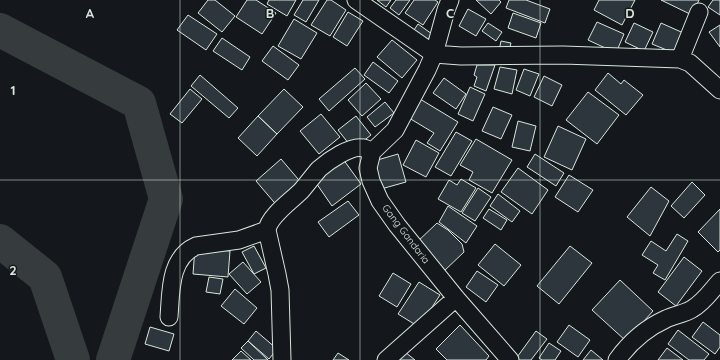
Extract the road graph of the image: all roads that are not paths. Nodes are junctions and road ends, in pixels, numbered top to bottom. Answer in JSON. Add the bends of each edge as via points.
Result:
{"nodes":[{"id":1,"x":356,"y":0,"type":"edge"},
{"id":2,"x":450,"y":0,"type":"edge"},
{"id":3,"x":699,"y":12,"type":"dead end"},
{"id":4,"x":434,"y":54,"type":"junction"},
{"id":5,"x":680,"y":59,"type":"junction"},
{"id":6,"x":720,"y":90,"type":"edge"},
{"id":7,"x":372,"y":152,"type":"junction"},
{"id":8,"x":269,"y":226,"type":"junction"},
{"id":9,"x":720,"y":281,"type":"edge"},
{"id":10,"x":456,"y":298,"type":"junction"},
{"id":11,"x":169,"y":317,"type":"dead end"},
{"id":12,"x":282,"y":360,"type":"edge"},
{"id":13,"x":386,"y":360,"type":"edge"},
{"id":14,"x":510,"y":360,"type":"edge"},
{"id":15,"x":617,"y":360,"type":"edge"}],
"edges":[{"from":1,"to":4,"type":"street"},
{"from":2,"to":4,"type":"street"},
{"from":3,"to":5,"type":"street"},
{"from":4,"to":5,"type":"street"},
{"from":4,"to":7,"type":"street","via":[[395,130]]},
{"from":5,"to":6,"type":"street","via":[[690,63]]},
{"from":7,"to":8,"type":"street","via":[[357,148],[333,158],[286,204]]},
{"from":7,"to":10,"type":"street","name":"Gang Gandaria","via":[[368,168],[380,201]]},
{"from":8,"to":11,"type":"street","via":[[239,240],[190,249],[174,271]]},
{"from":8,"to":12,"type":"street","via":[[280,290]]},
{"from":9,"to":15,"type":"street","via":[[702,302],[691,310],[667,318],[648,329],[630,344]]},
{"from":10,"to":13,"type":"street"},
{"from":10,"to":14,"type":"street","name":"Gang Gandaria"}]}
